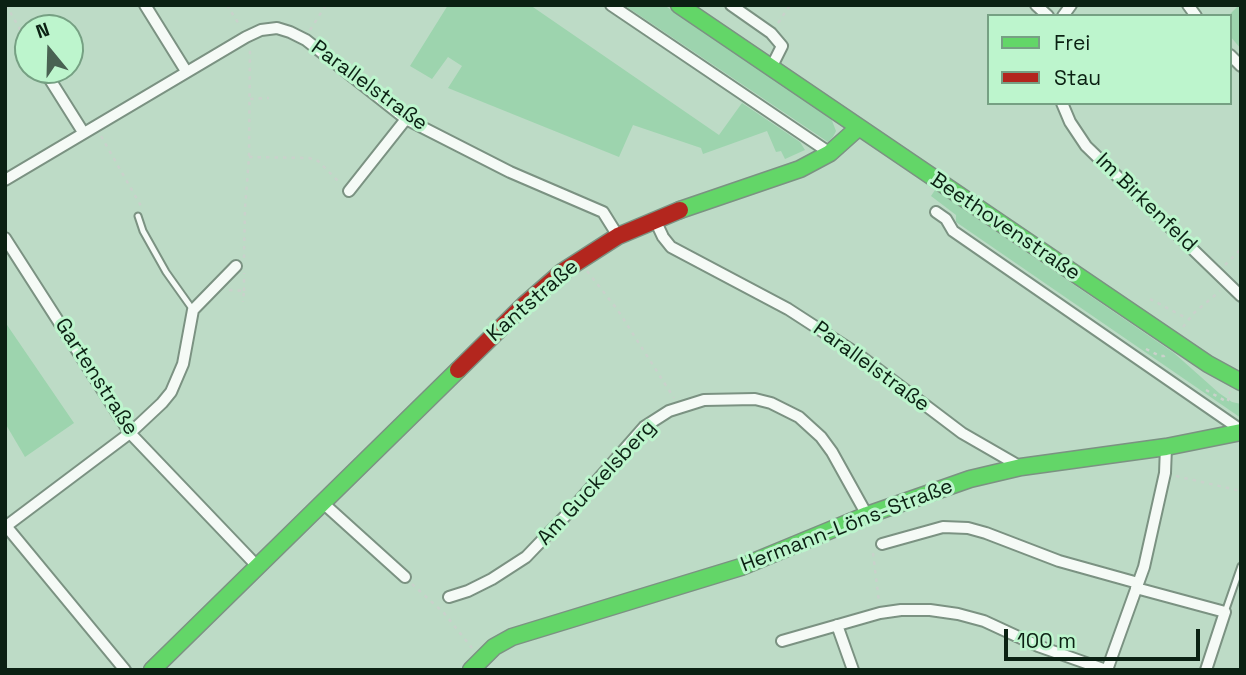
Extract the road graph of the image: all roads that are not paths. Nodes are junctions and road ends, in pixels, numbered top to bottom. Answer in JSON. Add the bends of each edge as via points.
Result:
{"nodes":[{"id":1,"x":145,"y":5,"type":"edge"},
{"id":2,"x":611,"y":5,"type":"edge"},
{"id":3,"x":680,"y":5,"type":"edge"},
{"id":4,"x":731,"y":5,"type":"edge"},
{"id":5,"x":771,"y":68,"type":"junction"},
{"id":6,"x":186,"y":71,"type":"junction"},
{"id":7,"x":53,"y":84,"type":"edge"},
{"id":8,"x":1063,"y":105,"type":"edge"},
{"id":9,"x":406,"y":119,"type":"junction"},
{"id":10,"x":859,"y":127,"type":"junction"},
{"id":11,"x":83,"y":132,"type":"junction"},
{"id":12,"x":830,"y":153,"type":"junction"},
{"id":13,"x":5,"y":180,"type":"edge"},
{"id":14,"x":349,"y":191,"type":"road end"},
{"id":15,"x":936,"y":212,"type":"dead end"},
{"id":16,"x":138,"y":216,"type":"road end"},
{"id":17,"x":655,"y":220,"type":"junction"},
{"id":18,"x":618,"y":236,"type":"junction"},
{"id":19,"x":5,"y":238,"type":"edge"},
{"id":20,"x":236,"y":267,"type":"road end"},
{"id":21,"x":1241,"y":296,"type":"edge"},
{"id":22,"x":193,"y":310,"type":"junction"},
{"id":23,"x":1241,"y":382,"type":"edge"},
{"id":24,"x":1241,"y":431,"type":"edge"},
{"id":25,"x":130,"y":433,"type":"junction"},
{"id":26,"x":1166,"y":447,"type":"junction"},
{"id":27,"x":1021,"y":467,"type":"junction"},
{"id":28,"x":323,"y":503,"type":"junction"},
{"id":29,"x":867,"y":515,"type":"junction"},
{"id":30,"x":6,"y":527,"type":"edge"},
{"id":31,"x":877,"y":545,"type":"road end"},
{"id":32,"x":1241,"y":566,"type":"edge"},
{"id":33,"x":258,"y":567,"type":"junction"},
{"id":34,"x":405,"y":577,"type":"road end"},
{"id":35,"x":1137,"y":586,"type":"junction"},
{"id":36,"x":449,"y":597,"type":"dead end"},
{"id":37,"x":1225,"y":612,"type":"junction"},
{"id":38,"x":837,"y":625,"type":"junction"},
{"id":39,"x":782,"y":641,"type":"dead end"},
{"id":40,"x":476,"y":664,"type":"edge"},
{"id":41,"x":125,"y":670,"type":"edge"},
{"id":42,"x":152,"y":670,"type":"edge"},
{"id":43,"x":853,"y":670,"type":"edge"},
{"id":44,"x":1107,"y":670,"type":"edge"},
{"id":45,"x":1206,"y":670,"type":"edge"}],
"edges":[{"from":1,"to":6,"type":"street"},
{"from":2,"to":12,"type":"street"},
{"from":3,"to":5,"type":"street","name":"Beethovenstraße"},
{"from":4,"to":5,"type":"street","via":[[782,46]]},
{"from":5,"to":10,"type":"street","name":"Beethovenstraße"},
{"from":6,"to":9,"type":"street","name":"Parallelstraße","via":[[261,30],[277,28],[304,38]]},
{"from":6,"to":11,"type":"street","name":"Parallelstraße"},
{"from":7,"to":11,"type":"street"},
{"from":8,"to":21,"type":"street","name":"Im Birkenfeld","via":[[1086,146]]},
{"from":9,"to":14,"type":"street"},
{"from":9,"to":18,"type":"street","name":"Parallelstraße","via":[[510,172],[603,212]]},
{"from":10,"to":12,"type":"street","name":"Kantstraße"},
{"from":10,"to":23,"type":"street","name":"Beethovenstraße","via":[[1182,347]]},
{"from":11,"to":13,"type":"street","name":"Parallelstraße"},
{"from":12,"to":17,"type":"street","name":"Kantstraße","via":[[770,180]]},
{"from":15,"to":24,"type":"street","name":"Beethovenstraße","via":[[953,231]]},
{"from":16,"to":22,"type":"lane","via":[[166,272]]},
{"from":17,"to":18,"type":"street","name":"Kantstraße"},
{"from":17,"to":27,"type":"street","name":"Parallelstraße","via":[[671,247],[788,309],[859,355],[962,433]]},
{"from":18,"to":28,"type":"street","name":"Kantstraße","via":[[562,272],[524,305]]},
{"from":19,"to":25,"type":"street","name":"Gartenstraße"},
{"from":20,"to":22,"type":"street"},
{"from":22,"to":25,"type":"street","via":[[183,364],[171,392]]},
{"from":24,"to":26,"type":"street","name":"Hermann-Löns-Straße"},
{"from":25,"to":30,"type":"street"},
{"from":25,"to":33,"type":"street","name":"Gartenstraße"},
{"from":26,"to":27,"type":"street","name":"Hermann-Löns-Straße"},
{"from":26,"to":35,"type":"street","via":[[1166,473]]},
{"from":27,"to":29,"type":"street","name":"Hermann-Löns-Straße","via":[[970,479]]},
{"from":28,"to":33,"type":"street","name":"Kantstraße"},
{"from":28,"to":34,"type":"street"},
{"from":29,"to":36,"type":"street","name":"Am Guckelsberg","via":[[832,452],[799,417],[755,399],[704,400],[669,411],[644,427],[539,545],[512,567]]},
{"from":29,"to":40,"type":"street","name":"Hermann-Löns-Straße","via":[[702,581],[521,634],[494,647]]},
{"from":30,"to":41,"type":"street"},
{"from":31,"to":35,"type":"street","via":[[943,527],[968,528]]},
{"from":32,"to":37,"type":"lane"},
{"from":33,"to":42,"type":"street","name":"Kantstraße"},
{"from":35,"to":37,"type":"street"},
{"from":35,"to":44,"type":"street"},
{"from":37,"to":45,"type":"street"},
{"from":38,"to":39,"type":"street"},
{"from":38,"to":43,"type":"street"},
{"from":38,"to":44,"type":"street","via":[[901,610],[958,614]]}]}
